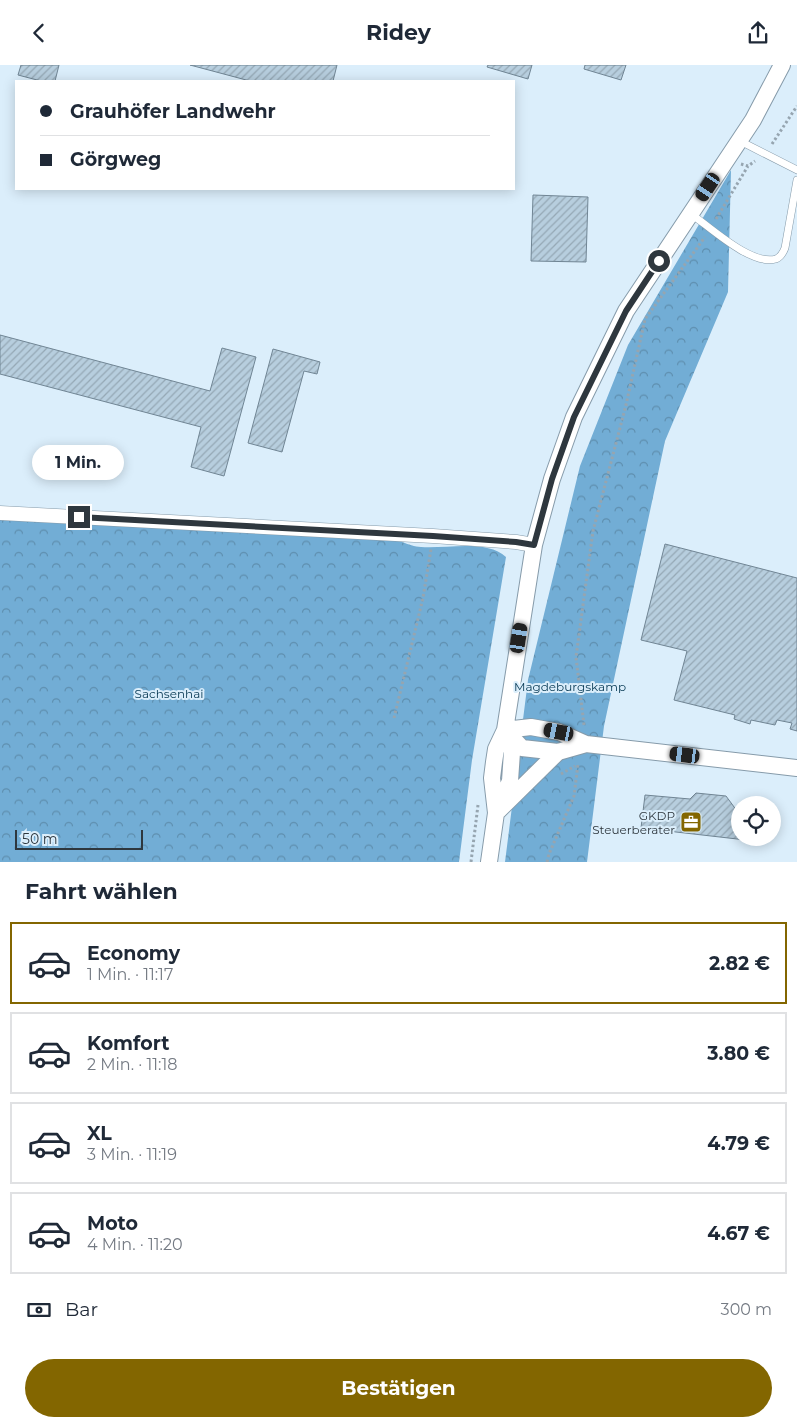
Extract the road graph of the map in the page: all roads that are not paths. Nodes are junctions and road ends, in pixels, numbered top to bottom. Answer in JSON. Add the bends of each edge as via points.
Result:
{"nodes":[{"id":1,"x":782,"y":65,"type":"edge"},
{"id":2,"x":740,"y":141,"type":"junction"},
{"id":3,"x":797,"y":170,"type":"edge"},
{"id":4,"x":797,"y":180,"type":"edge"},
{"id":5,"x":690,"y":214,"type":"junction"},
{"id":6,"x":0,"y":513,"type":"edge"},
{"id":7,"x":534,"y":545,"type":"junction"},
{"id":8,"x":505,"y":730,"type":"junction"},
{"id":9,"x":586,"y":744,"type":"junction"},
{"id":10,"x":558,"y":751,"type":"junction"},
{"id":11,"x":797,"y":768,"type":"edge"},
{"id":12,"x":496,"y":813,"type":"junction"},
{"id":13,"x":490,"y":862,"type":"edge"}],
"edges":[{"from":1,"to":2,"type":"street"},
{"from":2,"to":3,"type":"lane"},
{"from":2,"to":5,"type":"street"},
{"from":4,"to":5,"type":"lane","via":[[785,248],[775,259],[751,256]]},
{"from":5,"to":7,"type":"street","via":[[626,311],[574,417],[552,479]]},
{"from":6,"to":7,"type":"street","via":[[433,536]]},
{"from":7,"to":8,"type":"street"},
{"from":8,"to":9,"type":"street","via":[[531,727],[559,732]]},
{"from":8,"to":10,"type":"street","via":[[522,748]]},
{"from":8,"to":12,"type":"street","via":[[496,749],[492,778]]},
{"from":9,"to":10,"type":"street"},
{"from":9,"to":11,"type":"street"},
{"from":10,"to":12,"type":"street"},
{"from":12,"to":13,"type":"street"}]}
